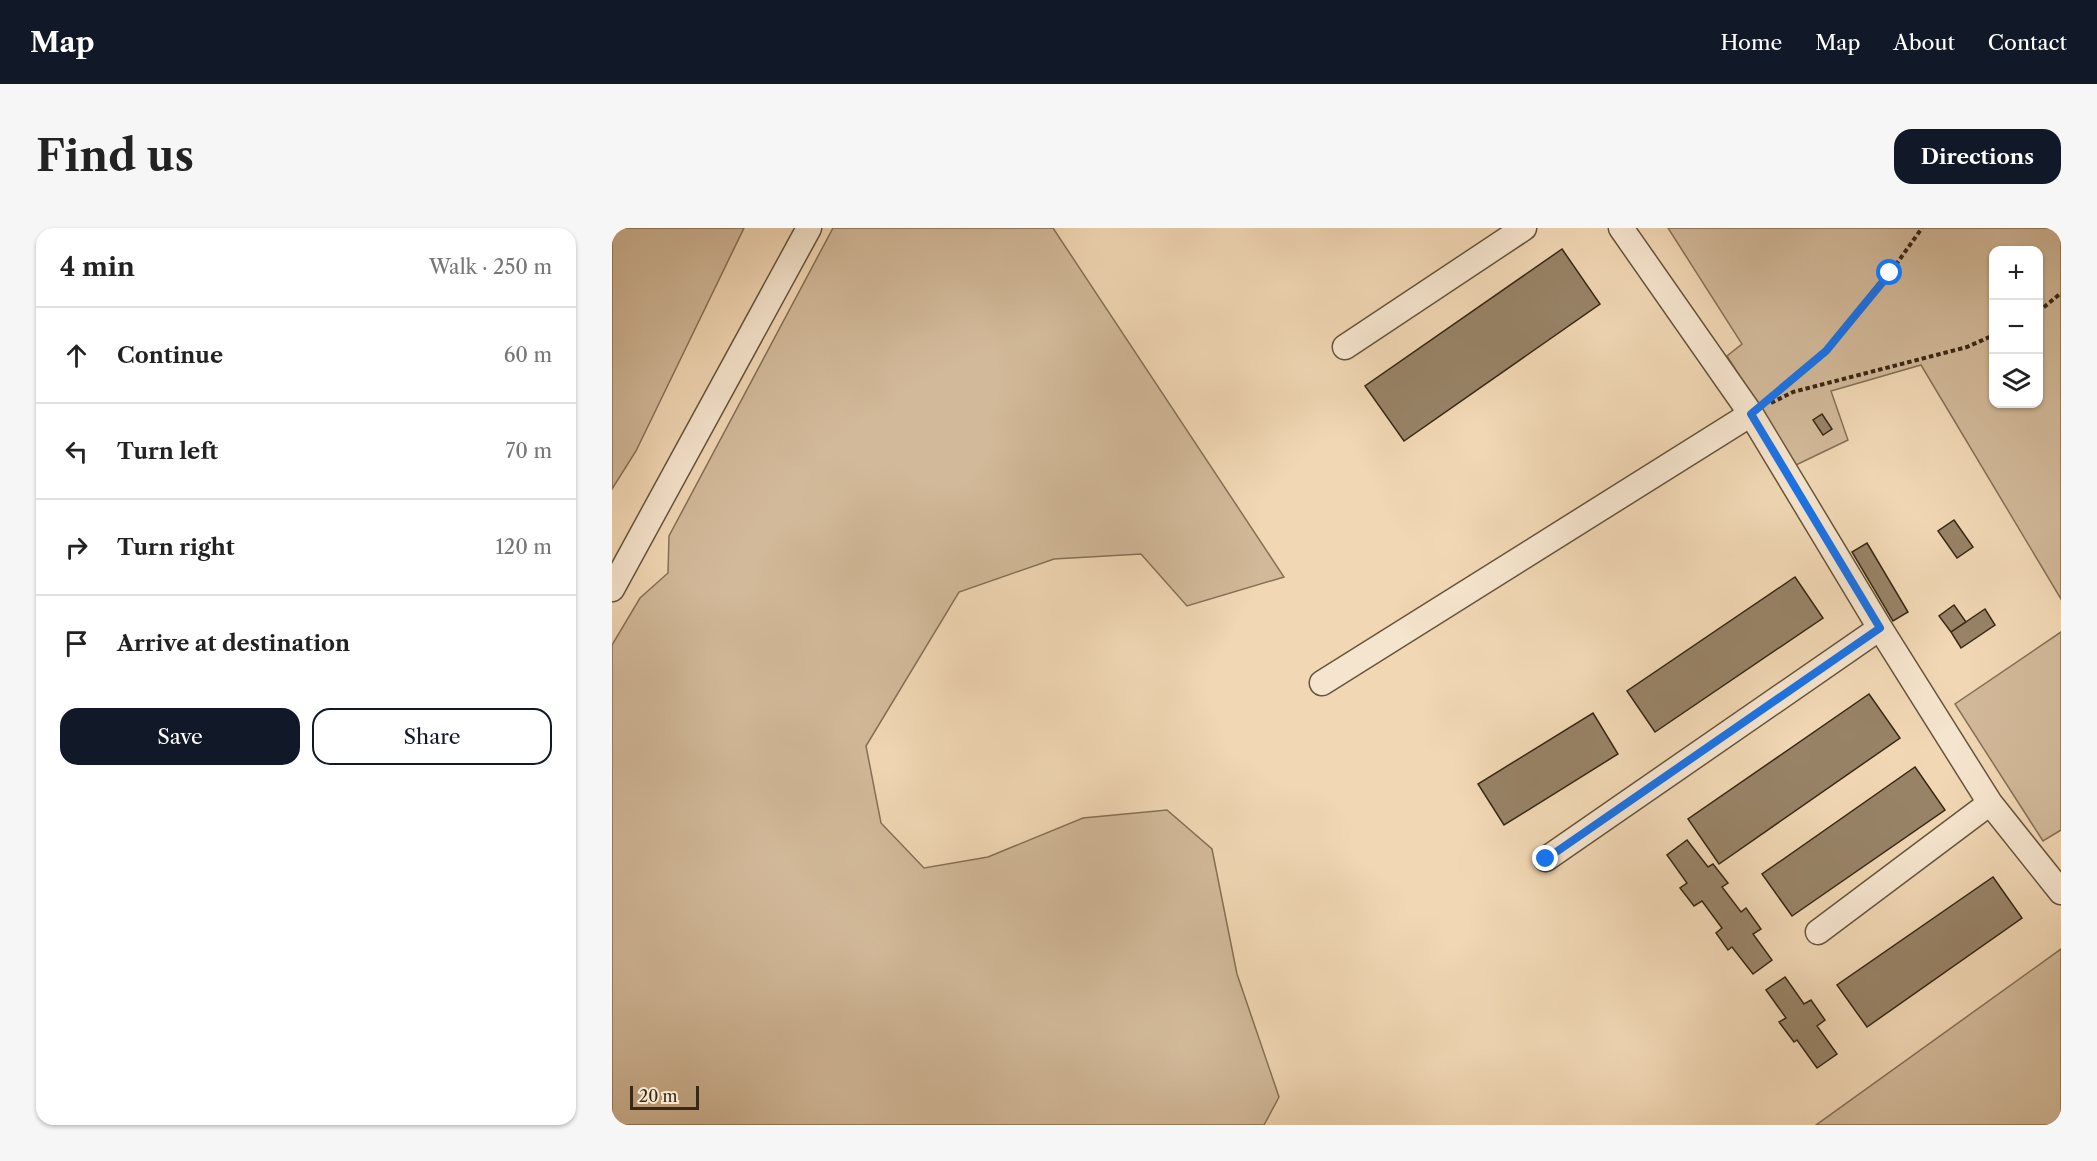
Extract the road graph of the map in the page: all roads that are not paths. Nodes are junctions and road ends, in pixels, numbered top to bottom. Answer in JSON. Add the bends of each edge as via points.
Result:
{"nodes":[{"id":1,"x":809,"y":228,"type":"edge"},
{"id":2,"x":1524,"y":228,"type":"edge"},
{"id":3,"x":1621,"y":228,"type":"edge"},
{"id":4,"x":1345,"y":347,"type":"dead end"},
{"id":5,"x":1751,"y":414,"type":"junction"},
{"id":6,"x":612,"y":589,"type":"edge"},
{"id":7,"x":1880,"y":628,"type":"junction"},
{"id":8,"x":1322,"y":683,"type":"dead end"},
{"id":9,"x":1990,"y":803,"type":"junction"},
{"id":10,"x":1546,"y":859,"type":"dead end"},
{"id":11,"x":2061,"y":892,"type":"edge"},
{"id":12,"x":1818,"y":932,"type":"dead end"}],
"edges":[{"from":1,"to":6,"type":"street"},
{"from":2,"to":4,"type":"street"},
{"from":3,"to":5,"type":"street"},
{"from":5,"to":7,"type":"street"},
{"from":5,"to":8,"type":"street"},
{"from":7,"to":9,"type":"street"},
{"from":7,"to":10,"type":"street"},
{"from":9,"to":11,"type":"street"},
{"from":9,"to":12,"type":"street"}]}
